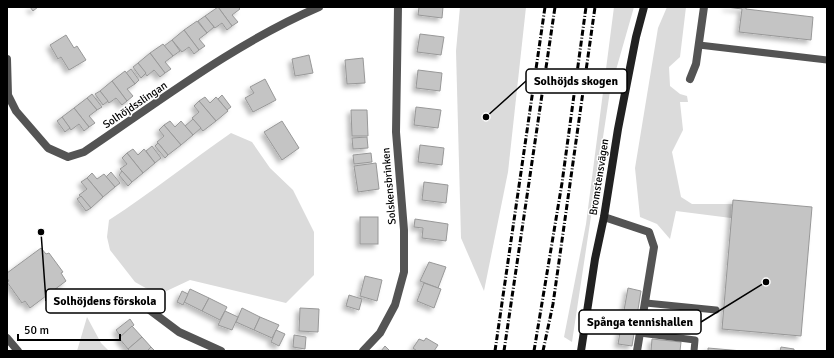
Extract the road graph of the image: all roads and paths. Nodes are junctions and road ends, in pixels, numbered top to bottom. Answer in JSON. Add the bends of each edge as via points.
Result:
{"nodes":[{"id":1,"x":319,"y":7,"type":"edge"},
{"id":2,"x":398,"y":7,"type":"edge"},
{"id":3,"x":644,"y":7,"type":"edge"},
{"id":4,"x":704,"y":7,"type":"edge"},
{"id":5,"x":699,"y":45,"type":"junction"},
{"id":6,"x":7,"y":59,"type":"edge"},
{"id":7,"x":827,"y":60,"type":"edge"},
{"id":8,"x":690,"y":79,"type":"dead end"},
{"id":9,"x":8,"y":95,"type":"edge"},
{"id":10,"x":604,"y":217,"type":"junction"},
{"id":11,"x":646,"y":303,"type":"junction"},
{"id":12,"x":144,"y":305,"type":"dead end"},
{"id":13,"x":716,"y":310,"type":"dead end"},
{"id":14,"x":640,"y":333,"type":"junction"},
{"id":15,"x":7,"y":338,"type":"edge"},
{"id":16,"x":18,"y":351,"type":"edge"},
{"id":17,"x":221,"y":351,"type":"edge"},
{"id":18,"x":363,"y":351,"type":"edge"},
{"id":19,"x":581,"y":351,"type":"edge"},
{"id":20,"x":637,"y":351,"type":"edge"},
{"id":21,"x":694,"y":351,"type":"edge"}],
"edges":[{"from":1,"to":9,"type":"street","name":"Solhöjdsslingan","via":[[288,20],[241,47],[84,152],[68,156],[48,148],[16,111]]},
{"from":2,"to":18,"type":"street","name":"Solskensbrinken","via":[[396,132],[404,230],[404,272],[395,305],[380,333]]},
{"from":3,"to":10,"type":"street","name":"Bromstensvägen","via":[[618,129]]},
{"from":4,"to":5,"type":"street"},
{"from":5,"to":7,"type":"lane"},
{"from":5,"to":8,"type":"street"},
{"from":6,"to":9,"type":"street","name":"Solhöjdsslingan"},
{"from":10,"to":11,"type":"street","via":[[649,232],[654,247]]},
{"from":10,"to":19,"type":"street","name":"Bromstensvägen"},
{"from":11,"to":13,"type":"lane"},
{"from":11,"to":14,"type":"street"},
{"from":12,"to":17,"type":"street","via":[[179,332]]},
{"from":14,"to":20,"type":"street"},
{"from":14,"to":21,"type":"lane","via":[[695,340]]},
{"from":15,"to":16,"type":"street"}]}
